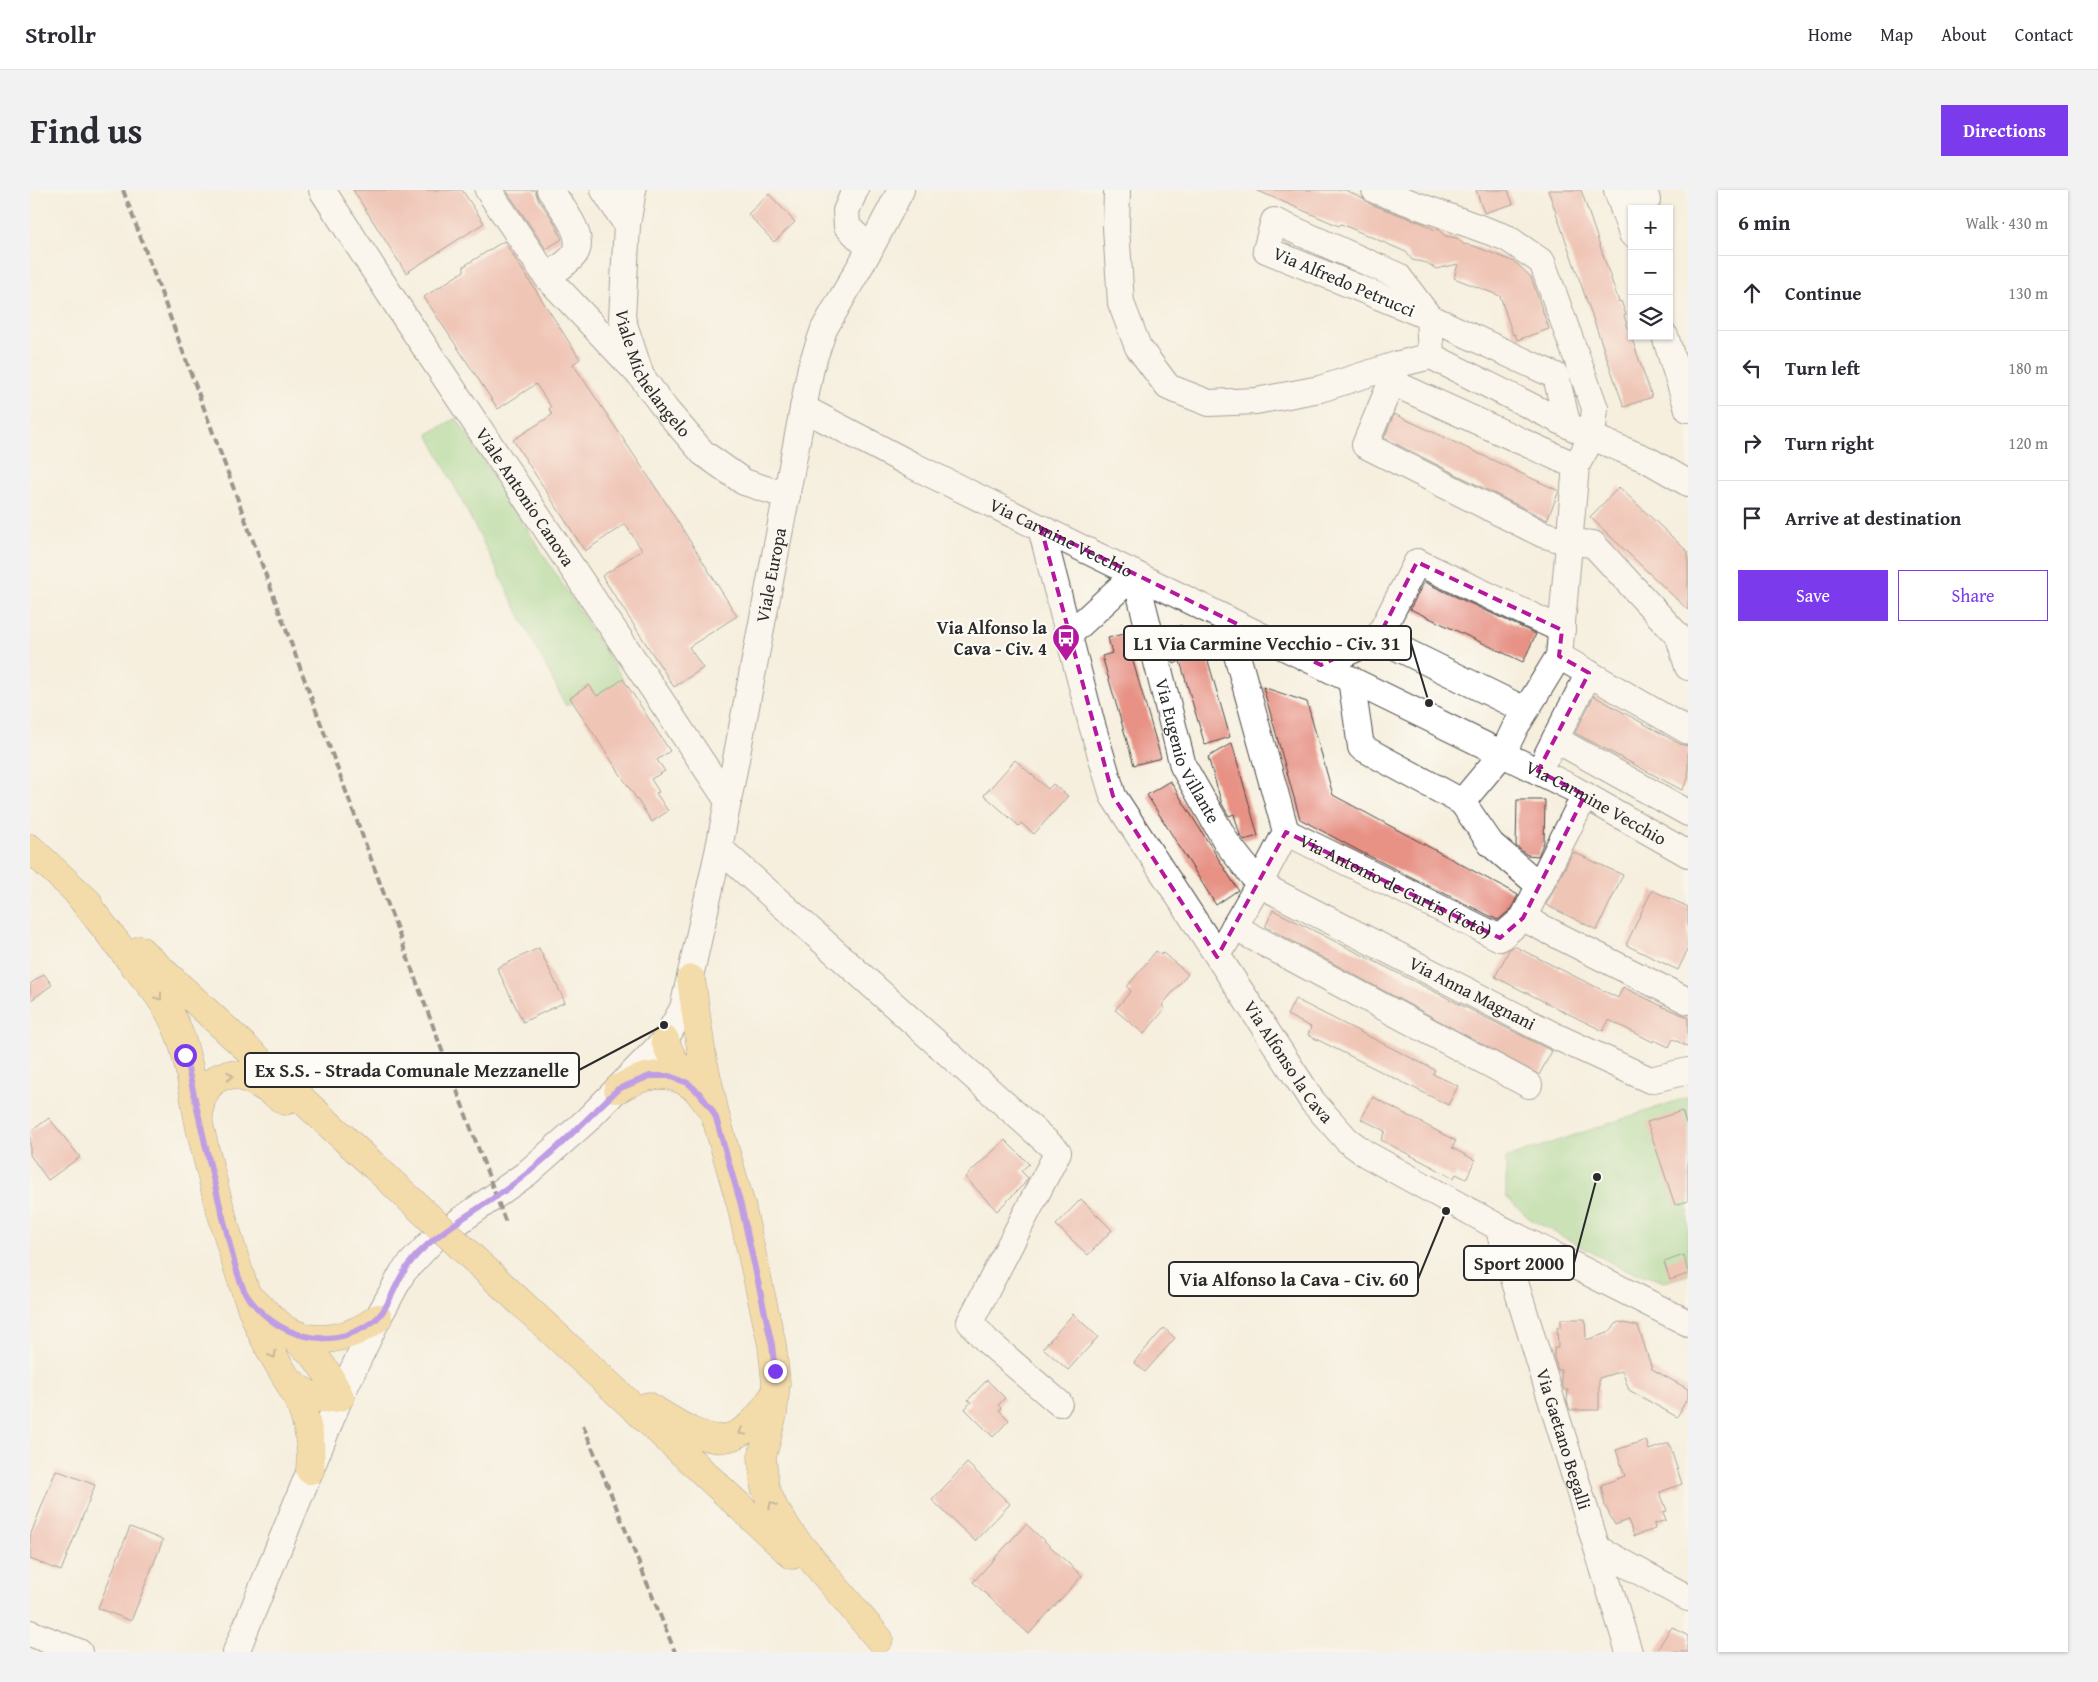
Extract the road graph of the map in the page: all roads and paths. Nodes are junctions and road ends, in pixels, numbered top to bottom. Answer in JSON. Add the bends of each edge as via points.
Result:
{"nodes":[{"id":1,"x":322,"y":190,"type":"edge"},
{"id":2,"x":488,"y":190,"type":"edge"},
{"id":3,"x":550,"y":190,"type":"edge"},
{"id":4,"x":604,"y":190,"type":"edge"},
{"id":5,"x":633,"y":190,"type":"edge"},
{"id":6,"x":854,"y":190,"type":"edge"},
{"id":7,"x":901,"y":190,"type":"edge"},
{"id":8,"x":1117,"y":190,"type":"edge"},
{"id":9,"x":1375,"y":190,"type":"edge"},
{"id":10,"x":627,"y":225,"type":"junction"},
{"id":11,"x":870,"y":249,"type":"junction"},
{"id":12,"x":547,"y":277,"type":"junction"},
{"id":13,"x":1429,"y":317,"type":"junction"},
{"id":14,"x":1674,"y":345,"type":"edge"},
{"id":15,"x":1431,"y":356,"type":"junction"},
{"id":16,"x":1395,"y":373,"type":"junction"},
{"id":17,"x":641,"y":376,"type":"junction"},
{"id":18,"x":803,"y":408,"type":"junction"},
{"id":19,"x":1688,"y":409,"type":"edge"},
{"id":20,"x":1567,"y":423,"type":"junction"},
{"id":21,"x":1592,"y":437,"type":"junction"},
{"id":22,"x":1576,"y":466,"type":"junction"},
{"id":23,"x":1688,"y":483,"type":"edge"},
{"id":24,"x":787,"y":496,"type":"junction"},
{"id":25,"x":1041,"y":528,"type":"junction"},
{"id":26,"x":1570,"y":542,"type":"junction"},
{"id":27,"x":1136,"y":574,"type":"junction"},
{"id":28,"x":1227,"y":619,"type":"junction"},
{"id":29,"x":1069,"y":635,"type":"junction"},
{"id":30,"x":1378,"y":638,"type":"junction"},
{"id":31,"x":1561,"y":643,"type":"junction"},
{"id":32,"x":1321,"y":665,"type":"junction"},
{"id":33,"x":1688,"y":666,"type":"edge"},
{"id":34,"x":1589,"y":673,"type":"junction"},
{"id":35,"x":1351,"y":679,"type":"junction"},
{"id":36,"x":1525,"y":710,"type":"junction"},
{"id":37,"x":1688,"y":731,"type":"edge"},
{"id":38,"x":1555,"y":739,"type":"junction"},
{"id":39,"x":1503,"y":753,"type":"junction"},
{"id":40,"x":1538,"y":771,"type":"junction"},
{"id":41,"x":1585,"y":795,"type":"junction"},
{"id":42,"x":728,"y":802,"type":"junction"},
{"id":43,"x":1462,"y":802,"type":"junction"},
{"id":44,"x":1688,"y":813,"type":"edge"},
{"id":45,"x":1286,"y":832,"type":"junction"},
{"id":46,"x":30,"y":848,"type":"edge"},
{"id":47,"x":719,"y":848,"type":"junction"},
{"id":48,"x":1688,"y":854,"type":"edge"},
{"id":49,"x":1259,"y":884,"type":"junction"},
{"id":50,"x":1540,"y":886,"type":"junction"},
{"id":51,"x":74,"y":890,"type":"junction"},
{"id":52,"x":1524,"y":918,"type":"junction"},
{"id":53,"x":1234,"y":927,"type":"junction"},
{"id":54,"x":1217,"y":957,"type":"junction"},
{"id":55,"x":691,"y":979,"type":"junction"},
{"id":56,"x":1688,"y":1001,"type":"edge"},
{"id":57,"x":665,"y":1040,"type":"junction"},
{"id":58,"x":1688,"y":1071,"type":"edge"},
{"id":59,"x":699,"y":1079,"type":"junction"},
{"id":60,"x":1529,"y":1085,"type":"dead end"},
{"id":61,"x":618,"y":1089,"type":"junction"},
{"id":62,"x":200,"y":1125,"type":"junction"},
{"id":63,"x":346,"y":1141,"type":"junction"},
{"id":64,"x":1498,"y":1226,"type":"junction"},
{"id":65,"x":247,"y":1295,"type":"junction"},
{"id":66,"x":378,"y":1318,"type":"junction"},
{"id":67,"x":1688,"y":1323,"type":"edge"},
{"id":68,"x":285,"y":1329,"type":"junction"},
{"id":69,"x":597,"y":1373,"type":"junction"},
{"id":70,"x":289,"y":1380,"type":"junction"},
{"id":71,"x":774,"y":1396,"type":"junction"},
{"id":72,"x":340,"y":1398,"type":"junction"},
{"id":73,"x":1059,"y":1403,"type":"dead end"},
{"id":74,"x":310,"y":1470,"type":"junction"},
{"id":75,"x":1598,"y":1549,"type":"junction"},
{"id":76,"x":1688,"y":1598,"type":"edge"},
{"id":77,"x":30,"y":1632,"type":"edge"},
{"id":78,"x":886,"y":1645,"type":"edge"},
{"id":79,"x":79,"y":1652,"type":"edge"},
{"id":80,"x":236,"y":1652,"type":"edge"},
{"id":81,"x":1629,"y":1652,"type":"edge"}],
"edges":[{"from":1,"to":42,"type":"street","name":"Viale Antonio Canova"},
{"from":2,"to":12,"type":"street"},
{"from":3,"to":12,"type":"street","via":[[576,230],[579,243],[575,254]]},
{"from":4,"to":10,"type":"street"},
{"from":5,"to":10,"type":"street","name":"Viale Michelangelo"},
{"from":6,"to":11,"type":"street","via":[[846,211],[847,226]]},
{"from":7,"to":11,"type":"street","name":"Viale Europa"},
{"from":8,"to":16,"type":"street","via":[[1116,228],[1122,302],[1138,347],[1168,386],[1209,403],[1256,401]]},
{"from":9,"to":21,"type":"street","via":[[1507,238],[1542,262],[1595,408]]},
{"from":10,"to":17,"type":"street","name":"Viale Michelangelo","via":[[622,318]]},
{"from":11,"to":18,"type":"street","name":"Viale Europa","via":[[824,329],[811,367]]},
{"from":12,"to":17,"type":"street"},
{"from":13,"to":13,"type":"street","name":"Via Alfredo Petrucci","via":[[1398,276],[1274,221],[1266,250]]},
{"from":13,"to":15,"type":"street","name":"Via Alfredo Petrucci"},
{"from":13,"to":20,"type":"street","name":"Via Alfredo Petrucci","via":[[1556,376]]},
{"from":14,"to":19,"type":"street"},
{"from":15,"to":16,"type":"street"},
{"from":15,"to":20,"type":"street"},
{"from":16,"to":22,"type":"street"},
{"from":16,"to":26,"type":"street","via":[[1365,445],[1542,534]]},
{"from":17,"to":24,"type":"street","name":"Viale Michelangelo","via":[[702,453],[744,482]]},
{"from":18,"to":24,"type":"street","name":"Viale Europa"},
{"from":18,"to":25,"type":"street","name":"Via Carmine Vecchio"},
{"from":20,"to":21,"type":"street"},
{"from":21,"to":22,"type":"street"},
{"from":21,"to":23,"type":"street","via":[[1648,460]]},
{"from":22,"to":26,"type":"street"},
{"from":24,"to":42,"type":"street","name":"Viale Europa"},
{"from":25,"to":27,"type":"street","name":"Via Carmine Vecchio"},
{"from":25,"to":29,"type":"street","name":"Via Alfonso la Cava"},
{"from":26,"to":31,"type":"street"},
{"from":26,"to":33,"type":"street","via":[[1592,544],[1647,601],[1679,637]]},
{"from":27,"to":28,"type":"street","name":"Via Carmine Vecchio"},
{"from":27,"to":29,"type":"street"},
{"from":27,"to":49,"type":"street","name":"Via Eugenio Villante","via":[[1183,766],[1227,842]]},
{"from":28,"to":32,"type":"street","name":"Via Carmine Vecchio"},
{"from":28,"to":45,"type":"street"},
{"from":29,"to":54,"type":"street","name":"Via Alfonso la Cava","via":[[1113,796]]},
{"from":30,"to":31,"type":"street","via":[[1417,562]]},
{"from":30,"to":32,"type":"street"},
{"from":30,"to":36,"type":"street"},
{"from":31,"to":34,"type":"street"},
{"from":31,"to":36,"type":"street"},
{"from":32,"to":35,"type":"street","name":"Via Carmine Vecchio"},
{"from":34,"to":37,"type":"street"},
{"from":34,"to":38,"type":"street"},
{"from":35,"to":39,"type":"street","name":"Via Carmine Vecchio"},
{"from":35,"to":43,"type":"street","via":[[1361,747]]},
{"from":36,"to":39,"type":"street"},
{"from":38,"to":40,"type":"street"},
{"from":38,"to":44,"type":"street","name":"Via Carmine Vecchio"},
{"from":39,"to":40,"type":"street","name":"Via Carmine Vecchio"},
{"from":39,"to":43,"type":"street"},
{"from":40,"to":41,"type":"street","name":"Via Carmine Vecchio"},
{"from":41,"to":48,"type":"street","name":"Via Carmine Vecchio"},
{"from":41,"to":50,"type":"street"},
{"from":42,"to":47,"type":"street","name":"Viale Europa"},
{"from":43,"to":50,"type":"street","via":[[1491,844]]},
{"from":45,"to":49,"type":"street"},
{"from":45,"to":52,"type":"street","name":"Via Antonio de Curtis (Totò)","via":[[1500,938]]},
{"from":46,"to":51,"type":"main road"},
{"from":47,"to":55,"type":"street","name":"Viale Europa"},
{"from":47,"to":73,"type":"street","via":[[1058,1152],[970,1322],[987,1341]]},
{"from":49,"to":53,"type":"street"},
{"from":49,"to":58,"type":"street","name":"Via Anna Magnani","via":[[1546,1031],[1650,1080]]},
{"from":50,"to":52,"type":"street"},
{"from":51,"to":62,"type":"main road","one_way":true,"via":[[152,986],[171,1015],[183,1045]]},
{"from":51,"to":63,"type":"main road"},
{"from":52,"to":56,"type":"street"},
{"from":53,"to":54,"type":"street"},
{"from":53,"to":60,"type":"street"},
{"from":54,"to":64,"type":"street","name":"Via Alfonso la Cava","via":[[1313,1102],[1347,1140],[1366,1154]]},
{"from":55,"to":57,"type":"street","name":"Viale Europa","via":[[683,1008]]},
{"from":55,"to":59,"type":"main road"},
{"from":57,"to":59,"type":"main road","via":[[674,1062]]},
{"from":57,"to":61,"type":"street","name":"Viale Europa"},
{"from":59,"to":61,"type":"main road","via":[[658,1075],[635,1080]]},
{"from":59,"to":71,"type":"main road","via":[[716,1118],[741,1205],[771,1338]]},
{"from":61,"to":66,"type":"street","name":"Viale Europa","via":[[526,1174],[423,1249],[403,1272]]},
{"from":62,"to":63,"type":"main road","one_way":true,"via":[[200,1106],[205,1091],[222,1076],[238,1075],[258,1084]]},
{"from":62,"to":65,"type":"main road","via":[[228,1239]]},
{"from":63,"to":69,"type":"main road","bridge":true},
{"from":64,"to":67,"type":"street","name":"Via Alfonso la Cava"},
{"from":64,"to":75,"type":"street","name":"Via Gaetano Begalli"},
{"from":65,"to":68,"type":"main road"},
{"from":65,"to":70,"type":"main road","one_way":true,"via":[[268,1347]]},
{"from":66,"to":68,"type":"main road","via":[[357,1331],[324,1340],[300,1336]]},
{"from":66,"to":72,"type":"street","name":"Viale Europa"},
{"from":68,"to":72,"type":"main road","via":[[322,1365]]},
{"from":71,"to":69,"type":"main road","one_way":true,"via":[[758,1420],[745,1432],[714,1438],[684,1427]]},
{"from":69,"to":78,"type":"main road"},
{"from":70,"to":72,"type":"main road","via":[[313,1396]]},
{"from":70,"to":74,"type":"main road","via":[[306,1422]]},
{"from":78,"to":71,"type":"main road","one_way":true,"via":[[793,1537],[767,1495],[762,1457]]},
{"from":72,"to":74,"type":"street","name":"Viale Europa"},
{"from":74,"to":80,"type":"street","name":"Viale Europa"},
{"from":75,"to":76,"type":"street"},
{"from":75,"to":81,"type":"street","name":"Via Gaetano Begalli"},
{"from":77,"to":79,"type":"street"}]}
